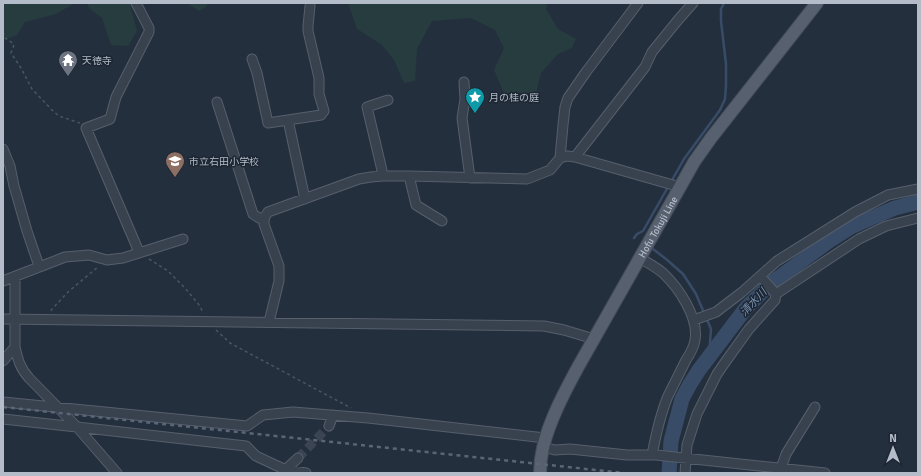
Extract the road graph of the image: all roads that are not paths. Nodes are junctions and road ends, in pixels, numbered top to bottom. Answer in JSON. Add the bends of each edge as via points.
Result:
{"nodes":[{"id":1,"x":136,"y":3,"type":"edge"},
{"id":2,"x":638,"y":3,"type":"edge"},
{"id":3,"x":693,"y":3,"type":"edge"},
{"id":4,"x":817,"y":3,"type":"edge"},
{"id":5,"x":310,"y":6,"type":"dead end"},
{"id":6,"x":252,"y":59,"type":"dead end"},
{"id":7,"x":464,"y":82,"type":"dead end"},
{"id":8,"x":388,"y":100,"type":"dead end"},
{"id":9,"x":217,"y":102,"type":"dead end"},
{"id":10,"x":288,"y":120,"type":"junction"},
{"id":11,"x":3,"y":149,"type":"edge"},
{"id":12,"x":575,"y":157,"type":"junction"},
{"id":13,"x":560,"y":158,"type":"junction"},
{"id":14,"x":383,"y":176,"type":"junction"},
{"id":15,"x":409,"y":176,"type":"junction"},
{"id":16,"x":470,"y":178,"type":"junction"},
{"id":17,"x":680,"y":187,"type":"junction"},
{"id":18,"x":918,"y":189,"type":"edge"},
{"id":19,"x":305,"y":199,"type":"junction"},
{"id":20,"x":918,"y":218,"type":"edge"},
{"id":21,"x":264,"y":219,"type":"junction"},
{"id":22,"x":442,"y":221,"type":"dead end"},
{"id":23,"x":183,"y":239,"type":"dead end"},
{"id":24,"x":139,"y":252,"type":"junction"},
{"id":25,"x":640,"y":258,"type":"junction"},
{"id":26,"x":40,"y":266,"type":"junction"},
{"id":27,"x":15,"y":276,"type":"junction"},
{"id":28,"x":760,"y":276,"type":"junction"},
{"id":29,"x":3,"y":281,"type":"edge"},
{"id":30,"x":776,"y":294,"type":"junction"},
{"id":31,"x":3,"y":319,"type":"edge"},
{"id":32,"x":15,"y":319,"type":"junction"},
{"id":33,"x":694,"y":320,"type":"junction"},
{"id":34,"x":269,"y":322,"type":"junction"},
{"id":35,"x":594,"y":339,"type":"junction"},
{"id":36,"x":15,"y":347,"type":"junction"},
{"id":37,"x":3,"y":361,"type":"edge"},
{"id":38,"x":3,"y":402,"type":"edge"},
{"id":39,"x":815,"y":407,"type":"dead end"},
{"id":40,"x":59,"y":408,"type":"junction"},
{"id":41,"x":333,"y":415,"type":"junction"},
{"id":42,"x":3,"y":420,"type":"edge"},
{"id":43,"x":329,"y":426,"type":"tunnel mouth"},
{"id":44,"x":77,"y":427,"type":"junction"},
{"id":45,"x":544,"y":443,"type":"junction"},
{"id":46,"x":654,"y":455,"type":"junction"},
{"id":47,"x":298,"y":458,"type":"tunnel mouth"},
{"id":48,"x":683,"y":458,"type":"junction"},
{"id":49,"x":781,"y":468,"type":"junction"},
{"id":50,"x":285,"y":471,"type":"edge"},
{"id":51,"x":117,"y":473,"type":"edge"},
{"id":52,"x":306,"y":473,"type":"edge"},
{"id":53,"x":540,"y":473,"type":"edge"},
{"id":54,"x":685,"y":473,"type":"edge"},
{"id":55,"x":825,"y":473,"type":"edge"}],
"edges":[{"from":1,"to":24,"type":"street","via":[[149,32],[116,97],[110,119],[86,128]]},
{"from":2,"to":13,"type":"street","via":[[568,98]]},
{"from":3,"to":12,"type":"street","via":[[652,52],[645,67]]},
{"from":4,"to":17,"type":"main road","name":"Hofu Tokuji Line","via":[[711,138]]},
{"from":5,"to":10,"type":"street","via":[[308,31],[324,111],[321,115]]},
{"from":6,"to":10,"type":"street","via":[[268,123]]},
{"from":7,"to":16,"type":"street","via":[[462,118]]},
{"from":8,"to":14,"type":"street","via":[[367,107]]},
{"from":9,"to":21,"type":"street","via":[[253,214]]},
{"from":10,"to":19,"type":"street"},
{"from":11,"to":26,"type":"street"},
{"from":12,"to":13,"type":"street"},
{"from":12,"to":17,"type":"street"},
{"from":13,"to":16,"type":"street","via":[[550,170],[527,179]]},
{"from":14,"to":15,"type":"street"},
{"from":14,"to":19,"type":"street","via":[[359,179]]},
{"from":15,"to":16,"type":"street"},
{"from":15,"to":22,"type":"street","via":[[416,205]]},
{"from":17,"to":25,"type":"main road","name":"Hofu Tokuji Line"},
{"from":18,"to":28,"type":"street","via":[[888,195],[855,212],[777,261]]},
{"from":19,"to":21,"type":"street","via":[[268,212]]},
{"from":20,"to":30,"type":"street","via":[[886,226],[859,239]]},
{"from":21,"to":34,"type":"street","via":[[279,266],[279,281]]},
{"from":23,"to":24,"type":"street"},
{"from":24,"to":26,"type":"street","via":[[107,260],[89,255],[65,256]]},
{"from":25,"to":33,"type":"street","via":[[662,272],[671,282]]},
{"from":25,"to":35,"type":"main road","name":"Hofu Tokuji Line"},
{"from":26,"to":27,"type":"street"},
{"from":27,"to":29,"type":"street"},
{"from":27,"to":32,"type":"street"},
{"from":28,"to":30,"type":"street"},
{"from":28,"to":33,"type":"street","via":[[716,312]]},
{"from":30,"to":48,"type":"street","via":[[775,300],[717,374],[696,414]]},
{"from":31,"to":32,"type":"street"},
{"from":32,"to":34,"type":"street"},
{"from":32,"to":36,"type":"street"},
{"from":33,"to":46,"type":"street","via":[[695,341],[658,422]]},
{"from":34,"to":35,"type":"street","via":[[544,326]]},
{"from":35,"to":45,"type":"main road","name":"Hofu Tokuji Line","via":[[564,394]]},
{"from":36,"to":37,"type":"street"},
{"from":36,"to":40,"type":"street","via":[[22,370]]},
{"from":38,"to":40,"type":"street"},
{"from":39,"to":49,"type":"street","via":[[786,454]]},
{"from":40,"to":41,"type":"street","via":[[247,426],[263,415],[293,412]]},
{"from":40,"to":44,"type":"street"},
{"from":41,"to":43,"type":"street"},
{"from":41,"to":45,"type":"street"},
{"from":42,"to":44,"type":"street"},
{"from":44,"to":50,"type":"street","via":[[246,446],[256,456]]},
{"from":44,"to":51,"type":"street"},
{"from":45,"to":46,"type":"street","via":[[554,450]]},
{"from":45,"to":53,"type":"main road","name":"Hofu Tokuji Line"},
{"from":46,"to":48,"type":"street"},
{"from":47,"to":50,"type":"street"},
{"from":48,"to":49,"type":"street"},
{"from":48,"to":54,"type":"street"},
{"from":49,"to":55,"type":"street"},
{"from":50,"to":52,"type":"street"}]}
